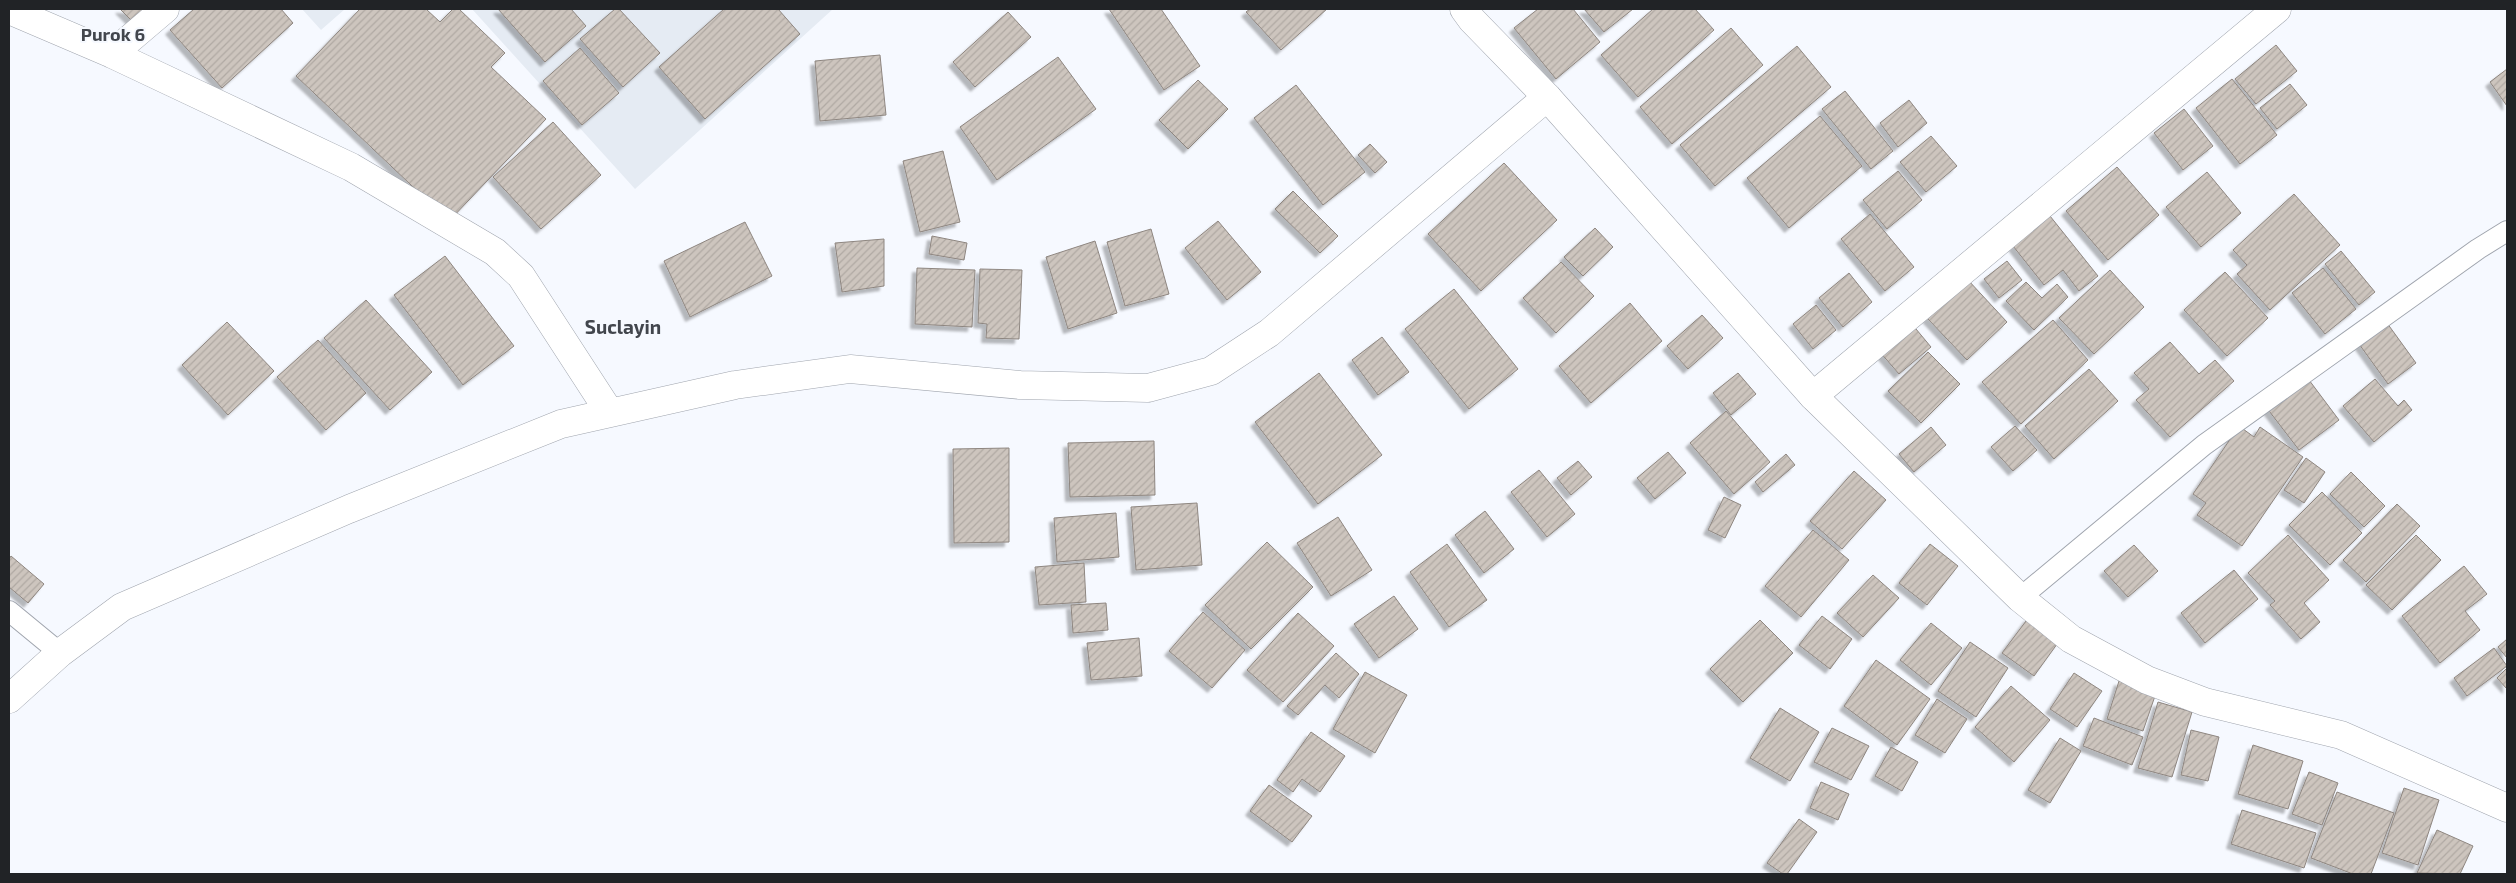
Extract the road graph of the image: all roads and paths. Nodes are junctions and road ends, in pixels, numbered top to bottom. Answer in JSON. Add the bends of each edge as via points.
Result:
{"nodes":[{"id":1,"x":166,"y":9,"type":"edge"},
{"id":2,"x":1464,"y":9,"type":"edge"},
{"id":3,"x":2277,"y":9,"type":"edge"},
{"id":4,"x":9,"y":10,"type":"edge"},
{"id":5,"x":112,"y":54,"type":"junction"},
{"id":6,"x":1547,"y":97,"type":"junction"},
{"id":7,"x":2507,"y":232,"type":"edge"},
{"id":8,"x":1813,"y":396,"type":"junction"},
{"id":9,"x":610,"y":413,"type":"junction"},
{"id":10,"x":2020,"y":598,"type":"junction"},
{"id":11,"x":9,"y":610,"type":"edge"},
{"id":12,"x":60,"y":653,"type":"junction"},
{"id":13,"x":9,"y":699,"type":"edge"},
{"id":14,"x":2507,"y":808,"type":"edge"}],
"edges":[{"from":1,"to":5,"type":"street"},
{"from":2,"to":6,"type":"street"},
{"from":3,"to":8,"type":"street"},
{"from":4,"to":5,"type":"street"},
{"from":5,"to":9,"type":"street","via":[[351,167],[495,252],[521,276]]},
{"from":6,"to":8,"type":"street"},
{"from":6,"to":9,"type":"street","via":[[1268,333],[1211,371],[1148,388],[1020,385],[850,368],[735,385]]},
{"from":7,"to":10,"type":"lane","via":[[2478,249],[2204,445]]},
{"from":8,"to":10,"type":"street"},
{"from":9,"to":12,"type":"street","via":[[561,424],[349,509],[122,607]]},
{"from":10,"to":14,"type":"street","via":[[2071,639],[2147,680],[2213,704],[2341,735]]},
{"from":11,"to":12,"type":"lane"},
{"from":12,"to":13,"type":"street"}]}
